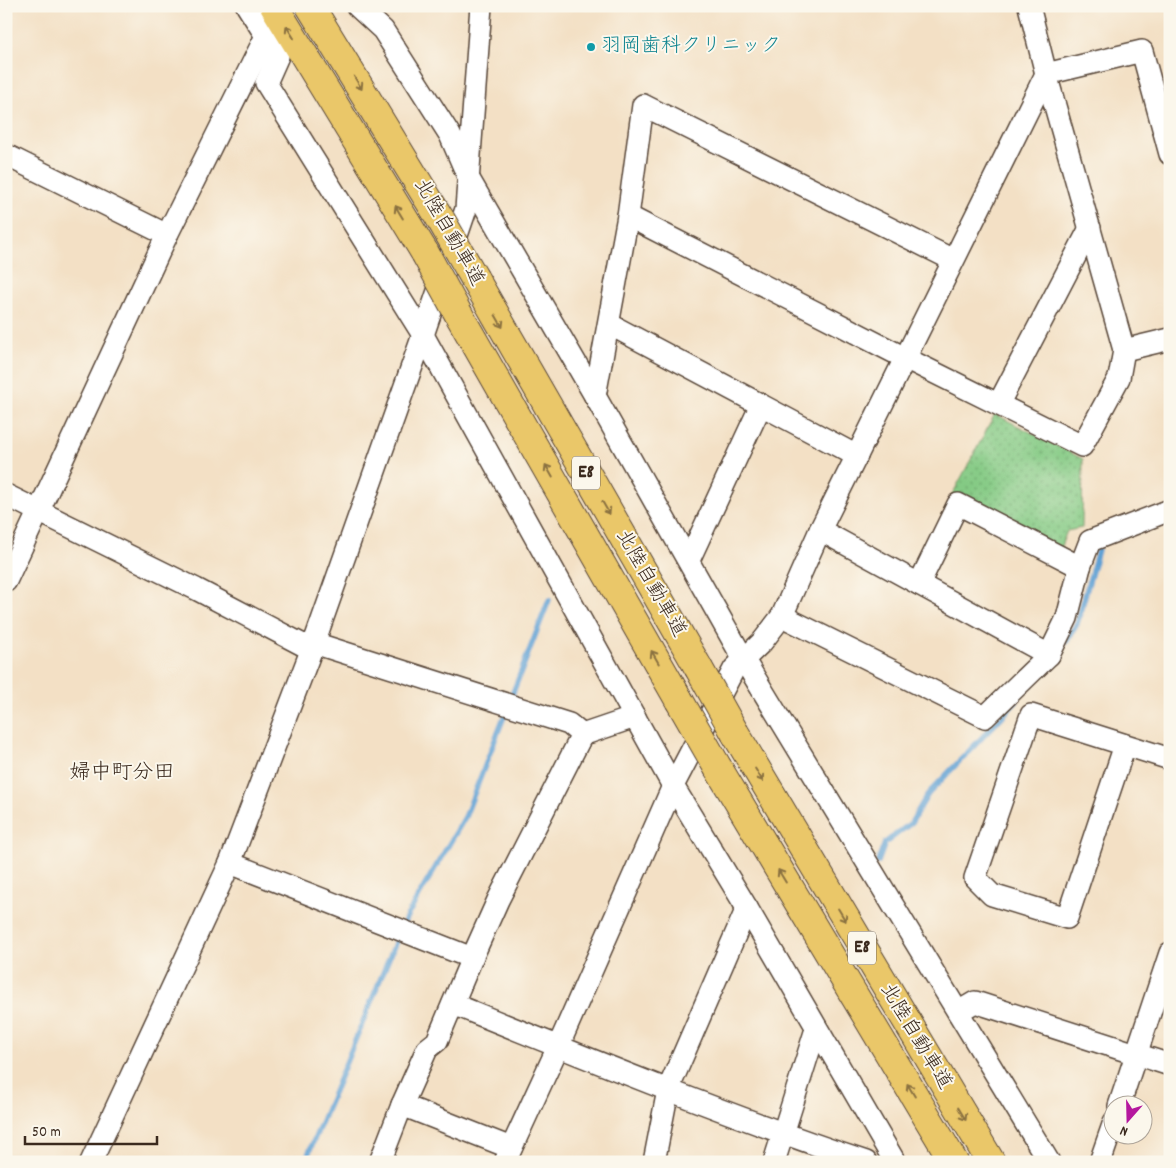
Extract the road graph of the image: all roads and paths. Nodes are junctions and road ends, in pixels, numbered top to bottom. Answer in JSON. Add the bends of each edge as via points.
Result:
{"nodes":[{"id":1,"x":247,"y":6,"type":"edge"},
{"id":2,"x":274,"y":6,"type":"edge"},
{"id":3,"x":310,"y":6,"type":"edge"},
{"id":4,"x":357,"y":6,"type":"edge"},
{"id":5,"x":481,"y":6,"type":"edge"},
{"id":6,"x":1029,"y":6,"type":"edge"},
{"id":7,"x":266,"y":36,"type":"junction"},
{"id":8,"x":1046,"y":74,"type":"junction"},
{"id":9,"x":1170,"y":154,"type":"edge"},
{"id":10,"x":6,"y":156,"type":"edge"},
{"id":11,"x":469,"y":178,"type":"junction"},
{"id":12,"x":628,"y":216,"type":"junction"},
{"id":13,"x":1090,"y":228,"type":"junction"},
{"id":14,"x":167,"y":235,"type":"junction"},
{"id":15,"x":953,"y":260,"type":"junction"},
{"id":16,"x":609,"y":324,"type":"junction"},
{"id":17,"x":423,"y":335,"type":"junction"},
{"id":18,"x":1170,"y":339,"type":"edge"},
{"id":19,"x":1124,"y":350,"type":"junction"},
{"id":20,"x":905,"y":358,"type":"junction"},
{"id":21,"x":595,"y":396,"type":"junction"},
{"id":22,"x":999,"y":403,"type":"junction"},
{"id":23,"x":761,"y":405,"type":"junction"},
{"id":24,"x":857,"y":456,"type":"junction"},
{"id":25,"x":6,"y":495,"type":"edge"},
{"id":26,"x":1170,"y":510,"type":"edge"},
{"id":27,"x":40,"y":511,"type":"junction"},
{"id":28,"x":820,"y":530,"type":"junction"},
{"id":29,"x":689,"y":560,"type":"junction"},
{"id":30,"x":1080,"y":567,"type":"junction"},
{"id":31,"x":6,"y":581,"type":"edge"},
{"id":32,"x":919,"y":584,"type":"junction"},
{"id":33,"x":782,"y":616,"type":"junction"},
{"id":34,"x":314,"y":643,"type":"junction"},
{"id":35,"x":1049,"y":654,"type":"junction"},
{"id":36,"x":744,"y":660,"type":"junction"},
{"id":37,"x":635,"y":716,"type":"junction"},
{"id":38,"x":582,"y":735,"type":"junction"},
{"id":39,"x":1124,"y":745,"type":"junction"},
{"id":40,"x":1170,"y":759,"type":"edge"},
{"id":41,"x":673,"y":786,"type":"junction"},
{"id":42,"x":230,"y":862,"type":"junction"},
{"id":43,"x":747,"y":908,"type":"junction"},
{"id":44,"x":1170,"y":952,"type":"edge"},
{"id":45,"x":472,"y":958,"type":"junction"},
{"id":46,"x":453,"y":1004,"type":"junction"},
{"id":47,"x":958,"y":1012,"type":"junction"},
{"id":48,"x":816,"y":1029,"type":"junction"},
{"id":49,"x":558,"y":1047,"type":"junction"},
{"id":50,"x":1136,"y":1054,"type":"junction"},
{"id":51,"x":1170,"y":1065,"type":"edge"},
{"id":52,"x":668,"y":1090,"type":"junction"},
{"id":53,"x":1122,"y":1096,"type":"edge"},
{"id":54,"x":402,"y":1105,"type":"junction"},
{"id":55,"x":784,"y":1134,"type":"junction"},
{"id":56,"x":1106,"y":1146,"type":"edge"},
{"id":57,"x":508,"y":1155,"type":"edge"},
{"id":58,"x":91,"y":1162,"type":"edge"},
{"id":59,"x":380,"y":1162,"type":"edge"},
{"id":60,"x":654,"y":1162,"type":"edge"},
{"id":61,"x":774,"y":1162,"type":"edge"},
{"id":62,"x":866,"y":1162,"type":"edge"},
{"id":63,"x":895,"y":1162,"type":"edge"},
{"id":64,"x":954,"y":1162,"type":"edge"},
{"id":65,"x":991,"y":1162,"type":"edge"},
{"id":66,"x":1049,"y":1162,"type":"edge"},
{"id":67,"x":1100,"y":1162,"type":"edge"}],
"edges":[{"from":1,"to":7,"type":"street"},
{"from":64,"to":2,"type":"highway","name":"北陸自動車道","number":"E8","one_way":true,"bridge":true,"via":[[718,768],[425,254]]},
{"from":3,"to":65,"type":"highway","name":"北陸自動車道","number":"E8","one_way":true,"bridge":true,"via":[[441,220],[735,733]]},
{"from":4,"to":11,"type":"street","via":[[382,30],[450,135]]},
{"from":5,"to":11,"type":"street"},
{"from":6,"to":8,"type":"street"},
{"from":7,"to":14,"type":"street"},
{"from":7,"to":17,"type":"street","via":[[278,56],[266,83]]},
{"from":8,"to":9,"type":"street","via":[[1142,51]]},
{"from":8,"to":13,"type":"street"},
{"from":8,"to":15,"type":"street"},
{"from":10,"to":14,"type":"street"},
{"from":11,"to":17,"type":"street","via":[[466,209]]},
{"from":11,"to":21,"type":"street"},
{"from":12,"to":15,"type":"street","via":[[643,106]]},
{"from":12,"to":16,"type":"street"},
{"from":12,"to":20,"type":"street"},
{"from":13,"to":19,"type":"street"},
{"from":13,"to":22,"type":"street"},
{"from":14,"to":27,"type":"street"},
{"from":15,"to":20,"type":"street"},
{"from":16,"to":21,"type":"street"},
{"from":16,"to":23,"type":"street"},
{"from":17,"to":34,"type":"street"},
{"from":17,"to":37,"type":"street"},
{"from":18,"to":19,"type":"street"},
{"from":19,"to":22,"type":"street","via":[[1118,378],[1082,446]]},
{"from":20,"to":22,"type":"street"},
{"from":20,"to":24,"type":"street"},
{"from":21,"to":29,"type":"street"},
{"from":23,"to":24,"type":"street"},
{"from":23,"to":29,"type":"street"},
{"from":24,"to":28,"type":"street"},
{"from":25,"to":27,"type":"street"},
{"from":26,"to":30,"type":"street","via":[[1090,541]]},
{"from":27,"to":31,"type":"street"},
{"from":27,"to":34,"type":"street","via":[[303,645]]},
{"from":28,"to":32,"type":"street"},
{"from":28,"to":33,"type":"street"},
{"from":29,"to":36,"type":"street"},
{"from":30,"to":32,"type":"street","via":[[958,504]]},
{"from":30,"to":35,"type":"street","via":[[1067,618]]},
{"from":32,"to":35,"type":"street"},
{"from":33,"to":35,"type":"street","via":[[985,717]]},
{"from":33,"to":36,"type":"street"},
{"from":34,"to":38,"type":"street","via":[[569,724]]},
{"from":34,"to":42,"type":"street"},
{"from":36,"to":41,"type":"street","via":[[734,669]]},
{"from":36,"to":47,"type":"street"},
{"from":37,"to":38,"type":"street"},
{"from":37,"to":41,"type":"street"},
{"from":38,"to":45,"type":"street"},
{"from":39,"to":39,"type":"street","via":[[1031,715],[975,878],[992,895],[1066,918]]},
{"from":39,"to":40,"type":"street"},
{"from":41,"to":43,"type":"street"},
{"from":41,"to":49,"type":"street"},
{"from":42,"to":45,"type":"street"},
{"from":42,"to":58,"type":"street"},
{"from":43,"to":48,"type":"street"},
{"from":43,"to":52,"type":"street"},
{"from":44,"to":50,"type":"street"},
{"from":45,"to":46,"type":"street"},
{"from":46,"to":49,"type":"street"},
{"from":46,"to":54,"type":"street","via":[[437,1041],[427,1049]]},
{"from":47,"to":50,"type":"street","via":[[975,1002]]},
{"from":47,"to":66,"type":"street"},
{"from":48,"to":55,"type":"street"},
{"from":48,"to":63,"type":"street"},
{"from":49,"to":52,"type":"street"},
{"from":49,"to":57,"type":"street"},
{"from":50,"to":51,"type":"street"},
{"from":50,"to":53,"type":"street"},
{"from":52,"to":55,"type":"street"},
{"from":52,"to":60,"type":"street"},
{"from":54,"to":57,"type":"street"},
{"from":54,"to":59,"type":"street"},
{"from":55,"to":61,"type":"street"},
{"from":55,"to":62,"type":"street"},
{"from":56,"to":67,"type":"street"}]}
